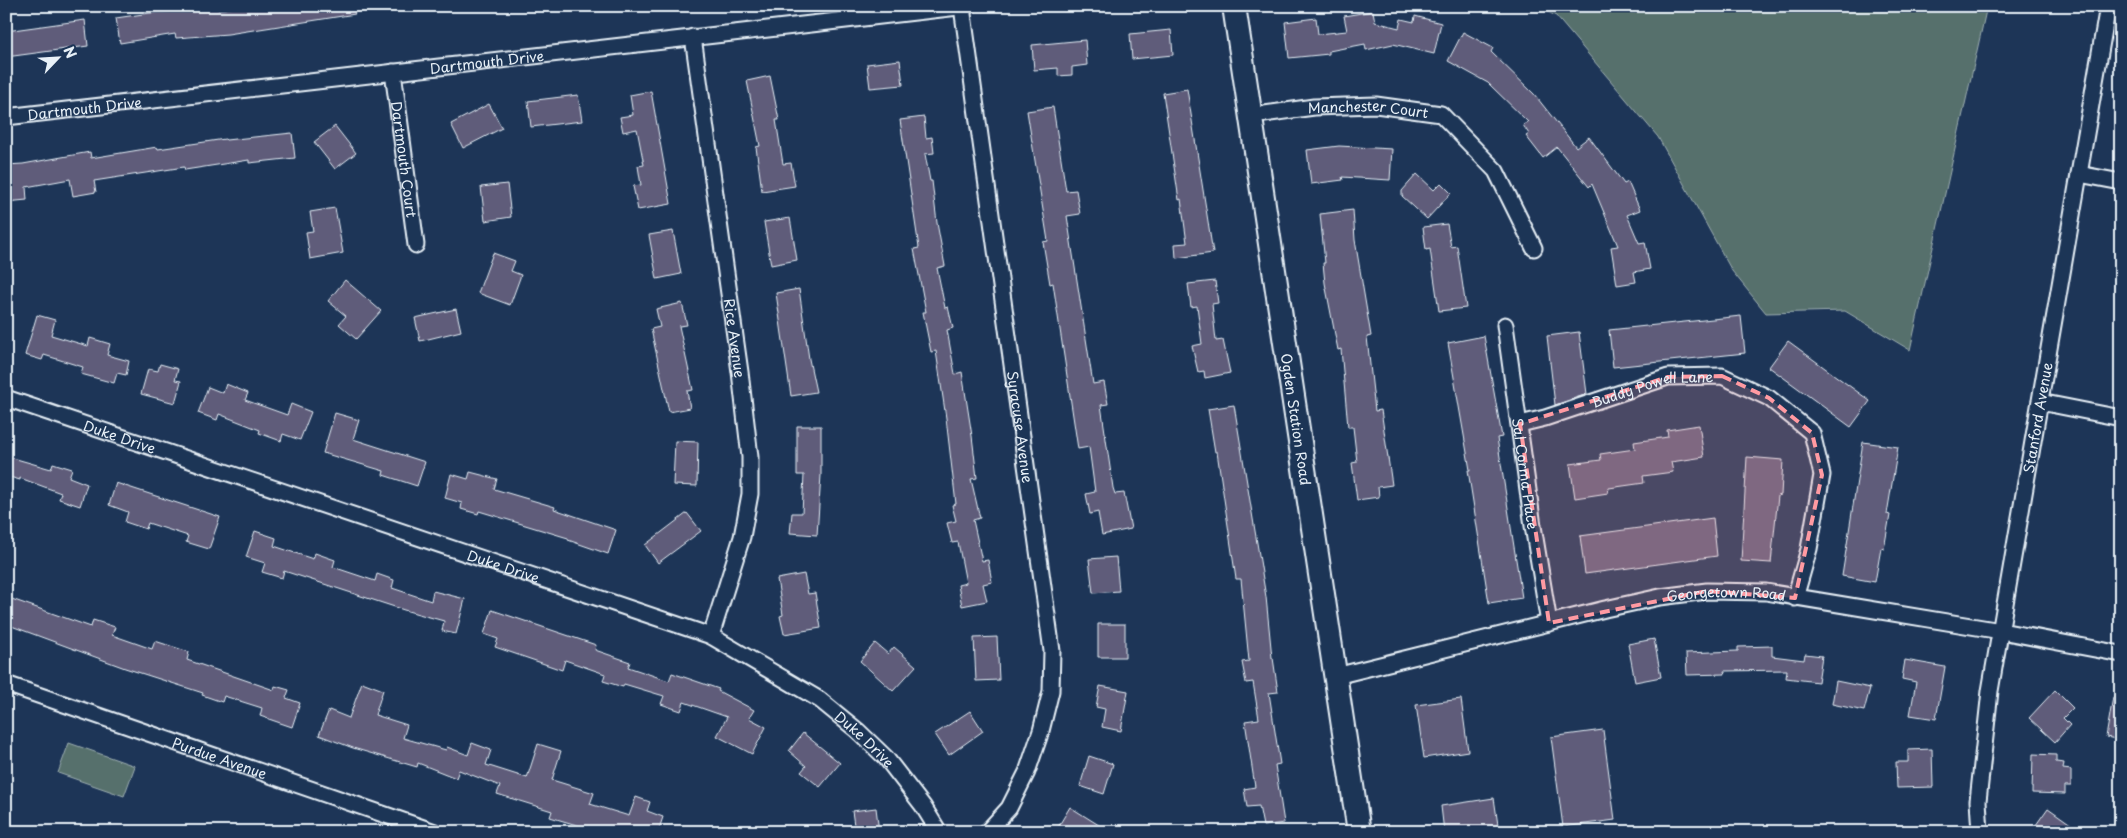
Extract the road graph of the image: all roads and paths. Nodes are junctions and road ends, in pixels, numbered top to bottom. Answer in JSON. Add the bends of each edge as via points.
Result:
{"nodes":[{"id":1,"x":1234,"y":6,"type":"edge"},
{"id":2,"x":2108,"y":6,"type":"edge"},
{"id":3,"x":964,"y":7,"type":"edge"},
{"id":4,"x":693,"y":37,"type":"junction"},
{"id":5,"x":393,"y":72,"type":"junction"},
{"id":6,"x":1250,"y":116,"type":"junction"},
{"id":7,"x":6,"y":117,"type":"edge"},
{"id":8,"x":2079,"y":174,"type":"junction"},
{"id":9,"x":2121,"y":182,"type":"edge"},
{"id":10,"x":416,"y":245,"type":"dead end"},
{"id":11,"x":1534,"y":248,"type":"dead end"},
{"id":12,"x":1505,"y":325,"type":"dead end"},
{"id":13,"x":6,"y":398,"type":"edge"},
{"id":14,"x":2040,"y":402,"type":"junction"},
{"id":15,"x":2121,"y":418,"type":"edge"},
{"id":16,"x":1520,"y":424,"type":"junction"},
{"id":17,"x":1795,"y":598,"type":"junction"},
{"id":18,"x":1550,"y":623,"type":"junction"},
{"id":19,"x":2001,"y":631,"type":"junction"},
{"id":20,"x":711,"y":636,"type":"junction"},
{"id":21,"x":2121,"y":654,"type":"edge"},
{"id":22,"x":1336,"y":676,"type":"junction"},
{"id":23,"x":6,"y":684,"type":"edge"},
{"id":24,"x":435,"y":832,"type":"edge"},
{"id":25,"x":939,"y":832,"type":"edge"},
{"id":26,"x":986,"y":832,"type":"edge"},
{"id":27,"x":1359,"y":832,"type":"edge"},
{"id":28,"x":1980,"y":832,"type":"edge"}],
"edges":[{"from":1,"to":6,"type":"street","name":"Ogden Station Road"},
{"from":2,"to":8,"type":"street","name":"Stanford Avenue"},
{"from":3,"to":4,"type":"street","name":"Dartmouth Drive"},
{"from":3,"to":26,"type":"street","name":"Syracuse Avenue","via":[[1052,651],[1051,691],[1027,772],[1009,808]]},
{"from":4,"to":5,"type":"street","name":"Dartmouth Drive"},
{"from":4,"to":20,"type":"street","name":"Rice Avenue","via":[[750,457],[750,494],[743,528]]},
{"from":5,"to":7,"type":"street","name":"Dartmouth Drive"},
{"from":5,"to":10,"type":"street","name":"Dartmouth Court"},
{"from":6,"to":11,"type":"street","name":"Manchester Court","via":[[1314,107],[1376,104],[1441,114],[1496,171]]},
{"from":6,"to":22,"type":"street","name":"Ogden Station Road"},
{"from":8,"to":9,"type":"street"},
{"from":8,"to":14,"type":"street","name":"Stanford Avenue"},
{"from":12,"to":16,"type":"street","name":"Sal Corma Place"},
{"from":13,"to":20,"type":"street","name":"Duke Drive"},
{"from":14,"to":15,"type":"street"},
{"from":14,"to":19,"type":"street","name":"Stanford Avenue"},
{"from":16,"to":17,"type":"street","name":"Buddy Powell Lane","via":[[1668,377],[1722,376],[1769,398],[1812,433],[1822,475],[1809,549]]},
{"from":16,"to":18,"type":"street","name":"Sal Corma Place"},
{"from":17,"to":18,"type":"street","name":"Georgetown Road","via":[[1766,592],[1707,591],[1660,597]]},
{"from":17,"to":19,"type":"street","name":"Georgetown Road"},
{"from":18,"to":22,"type":"street","name":"Georgetown Road"},
{"from":19,"to":21,"type":"street","name":"Georgetown Road"},
{"from":19,"to":28,"type":"street","name":"Stanford Avenue","via":[[1990,691],[1978,801]]},
{"from":20,"to":25,"type":"street","name":"Duke Drive","via":[[820,700],[858,732],[886,758],[924,806]]},
{"from":22,"to":27,"type":"street","name":"Ogden Station Road"},
{"from":23,"to":24,"type":"street","name":"Purdue Avenue"}]}
